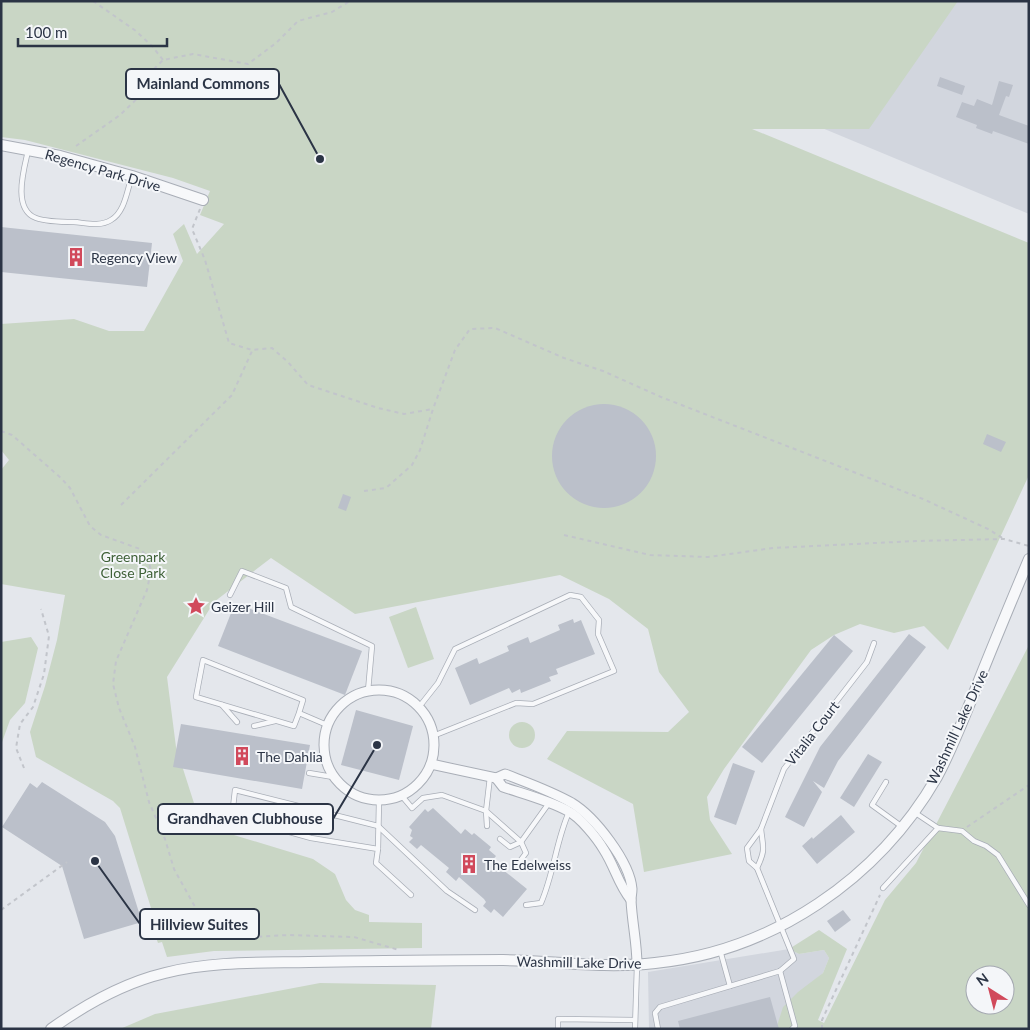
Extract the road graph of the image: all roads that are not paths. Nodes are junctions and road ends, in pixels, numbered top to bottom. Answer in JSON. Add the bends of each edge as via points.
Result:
{"nodes":[{"id":1,"x":1,"y":146,"type":"edge"},
{"id":2,"x":28,"y":150,"type":"junction"},
{"id":3,"x":132,"y":176,"type":"junction"},
{"id":4,"x":203,"y":200,"type":"road end"},
{"id":5,"x":1029,"y":559,"type":"edge"},
{"id":6,"x":230,"y":594,"type":"dead end"},
{"id":7,"x":874,"y":643,"type":"dead end"},
{"id":8,"x":368,"y":691,"type":"junction"},
{"id":9,"x":221,"y":704,"type":"junction"},
{"id":10,"x":419,"y":707,"type":"junction"},
{"id":11,"x":299,"y":713,"type":"junction"},
{"id":12,"x":276,"y":721,"type":"junction"},
{"id":13,"x":237,"y":722,"type":"dead end"},
{"id":14,"x":327,"y":725,"type":"junction"},
{"id":15,"x":254,"y":726,"type":"dead end"},
{"id":16,"x":433,"y":736,"type":"junction"},
{"id":17,"x":431,"y":764,"type":"junction"},
{"id":18,"x":309,"y":773,"type":"dead end"},
{"id":19,"x":333,"y":777,"type":"junction"},
{"id":20,"x":493,"y":778,"type":"junction"},
{"id":21,"x":886,"y":782,"type":"dead end"},
{"id":22,"x":401,"y":795,"type":"junction"},
{"id":23,"x":379,"y":801,"type":"junction"},
{"id":24,"x":548,"y":803,"type":"junction"},
{"id":25,"x":571,"y":808,"type":"junction"},
{"id":26,"x":486,"y":811,"type":"junction"},
{"id":27,"x":914,"y":812,"type":"junction"},
{"id":28,"x":378,"y":826,"type":"junction"},
{"id":29,"x":487,"y":826,"type":"dead end"},
{"id":30,"x":902,"y":827,"type":"junction"},
{"id":31,"x":938,"y":828,"type":"junction"},
{"id":32,"x":760,"y":829,"type":"junction"},
{"id":33,"x":500,"y":839,"type":"dead end"},
{"id":34,"x":521,"y":842,"type":"junction"},
{"id":35,"x":378,"y":849,"type":"junction"},
{"id":36,"x":517,"y":865,"type":"dead end"},
{"id":37,"x":757,"y":868,"type":"junction"},
{"id":38,"x":883,"y":888,"type":"road end"},
{"id":39,"x":411,"y":895,"type":"dead end"},
{"id":40,"x":526,"y":905,"type":"dead end"},
{"id":41,"x":1029,"y":905,"type":"edge"},
{"id":42,"x":475,"y":910,"type":"dead end"},
{"id":43,"x":780,"y":926,"type":"junction"},
{"id":44,"x":720,"y":950,"type":"junction"},
{"id":45,"x":637,"y":965,"type":"junction"},
{"id":46,"x":780,"y":971,"type":"junction"},
{"id":47,"x":730,"y":986,"type":"junction"},
{"id":48,"x":635,"y":1020,"type":"junction"},
{"id":49,"x":51,"y":1029,"type":"edge"},
{"id":50,"x":558,"y":1029,"type":"edge"},
{"id":51,"x":635,"y":1029,"type":"edge"},
{"id":52,"x":658,"y":1029,"type":"edge"},
{"id":53,"x":792,"y":1029,"type":"edge"}],
"edges":[{"from":1,"to":2,"type":"street","name":"Regency Park Drive"},
{"from":2,"to":3,"type":"street","name":"Regency Park Drive"},
{"from":2,"to":3,"type":"lane","via":[[21,198],[25,210],[35,217],[100,224],[112,220],[121,210]]},
{"from":3,"to":4,"type":"street","name":"Regency Park Drive"},
{"from":5,"to":27,"type":"street","name":"Washmill Lake Drive","via":[[960,727],[937,775]]},
{"from":6,"to":8,"type":"lane","via":[[242,571],[286,588],[291,607],[372,646]]},
{"from":7,"to":32,"type":"lane","name":"Vitalia Court","via":[[867,662],[784,769]]},
{"from":8,"to":10,"type":"street","via":[[386,690],[404,696]]},
{"from":8,"to":14,"type":"street","via":[[350,698],[336,709]]},
{"from":9,"to":11,"type":"lane","via":[[196,697],[203,660],[303,700]]},
{"from":9,"to":12,"type":"lane"},
{"from":9,"to":13,"type":"lane"},
{"from":10,"to":16,"type":"street","via":[[430,722]]},
{"from":10,"to":16,"type":"lane","via":[[438,683],[456,649],[570,595],[581,597],[600,620],[598,634],[614,670],[533,704],[516,703]]},
{"from":11,"to":12,"type":"lane","via":[[294,726]]},
{"from":11,"to":14,"type":"lane"},
{"from":12,"to":15,"type":"lane"},
{"from":14,"to":19,"type":"street","via":[[323,742],[325,760]]},
{"from":16,"to":17,"type":"street"},
{"from":17,"to":20,"type":"street"},
{"from":17,"to":22,"type":"street","via":[[413,789]]},
{"from":18,"to":19,"type":"lane"},
{"from":19,"to":23,"type":"street","via":[[353,794]]},
{"from":20,"to":24,"type":"street","via":[[503,787]]},
{"from":20,"to":25,"type":"street","via":[[506,774],[550,792]]},
{"from":20,"to":26,"type":"lane"},
{"from":21,"to":30,"type":"lane","via":[[872,805]]},
{"from":22,"to":23,"type":"street"},
{"from":22,"to":26,"type":"lane","via":[[412,808],[423,798],[442,795]]},
{"from":23,"to":28,"type":"lane"},
{"from":24,"to":25,"type":"street"},
{"from":24,"to":34,"type":"lane"},
{"from":25,"to":40,"type":"lane","via":[[561,829],[550,883],[541,903]]},
{"from":25,"to":45,"type":"street","via":[[604,850],[622,889],[631,900]]},
{"from":26,"to":29,"type":"lane"},
{"from":26,"to":34,"type":"lane"},
{"from":27,"to":30,"type":"street","name":"Washmill Lake Drive"},
{"from":27,"to":31,"type":"lane"},
{"from":28,"to":35,"type":"lane"},
{"from":28,"to":35,"type":"lane","via":[[235,790],[232,816],[311,838]]},
{"from":28,"to":42,"type":"lane","via":[[447,892]]},
{"from":30,"to":43,"type":"street","name":"Washmill Lake Drive","via":[[874,860],[848,882],[820,904]]},
{"from":31,"to":38,"type":"lane"},
{"from":31,"to":41,"type":"lane","via":[[962,830],[998,855]]},
{"from":32,"to":37,"type":"lane","via":[[765,848]]},
{"from":32,"to":37,"type":"lane","name":"Vitalia Court","via":[[746,851],[749,861]]},
{"from":33,"to":34,"type":"lane","via":[[510,848]]},
{"from":34,"to":36,"type":"lane","via":[[526,853]]},
{"from":35,"to":39,"type":"lane","via":[[376,863]]},
{"from":37,"to":43,"type":"lane","name":"Vitalia Court"},
{"from":43,"to":44,"type":"street","name":"Washmill Lake Drive"},
{"from":43,"to":46,"type":"lane","name":"Vitalia Court","via":[[794,959]]},
{"from":44,"to":45,"type":"street","name":"Washmill Lake Drive"},
{"from":44,"to":47,"type":"lane"},
{"from":45,"to":48,"type":"lane"},
{"from":45,"to":49,"type":"street","name":"Washmill Lake Drive","via":[[505,960],[212,965],[163,973],[121,988],[80,1008]]},
{"from":46,"to":47,"type":"lane"},
{"from":46,"to":53,"type":"lane","via":[[795,1026]]},
{"from":47,"to":52,"type":"lane","via":[[660,1007],[655,1013]]},
{"from":48,"to":50,"type":"lane","via":[[558,1019]]},
{"from":48,"to":51,"type":"lane"}]}
